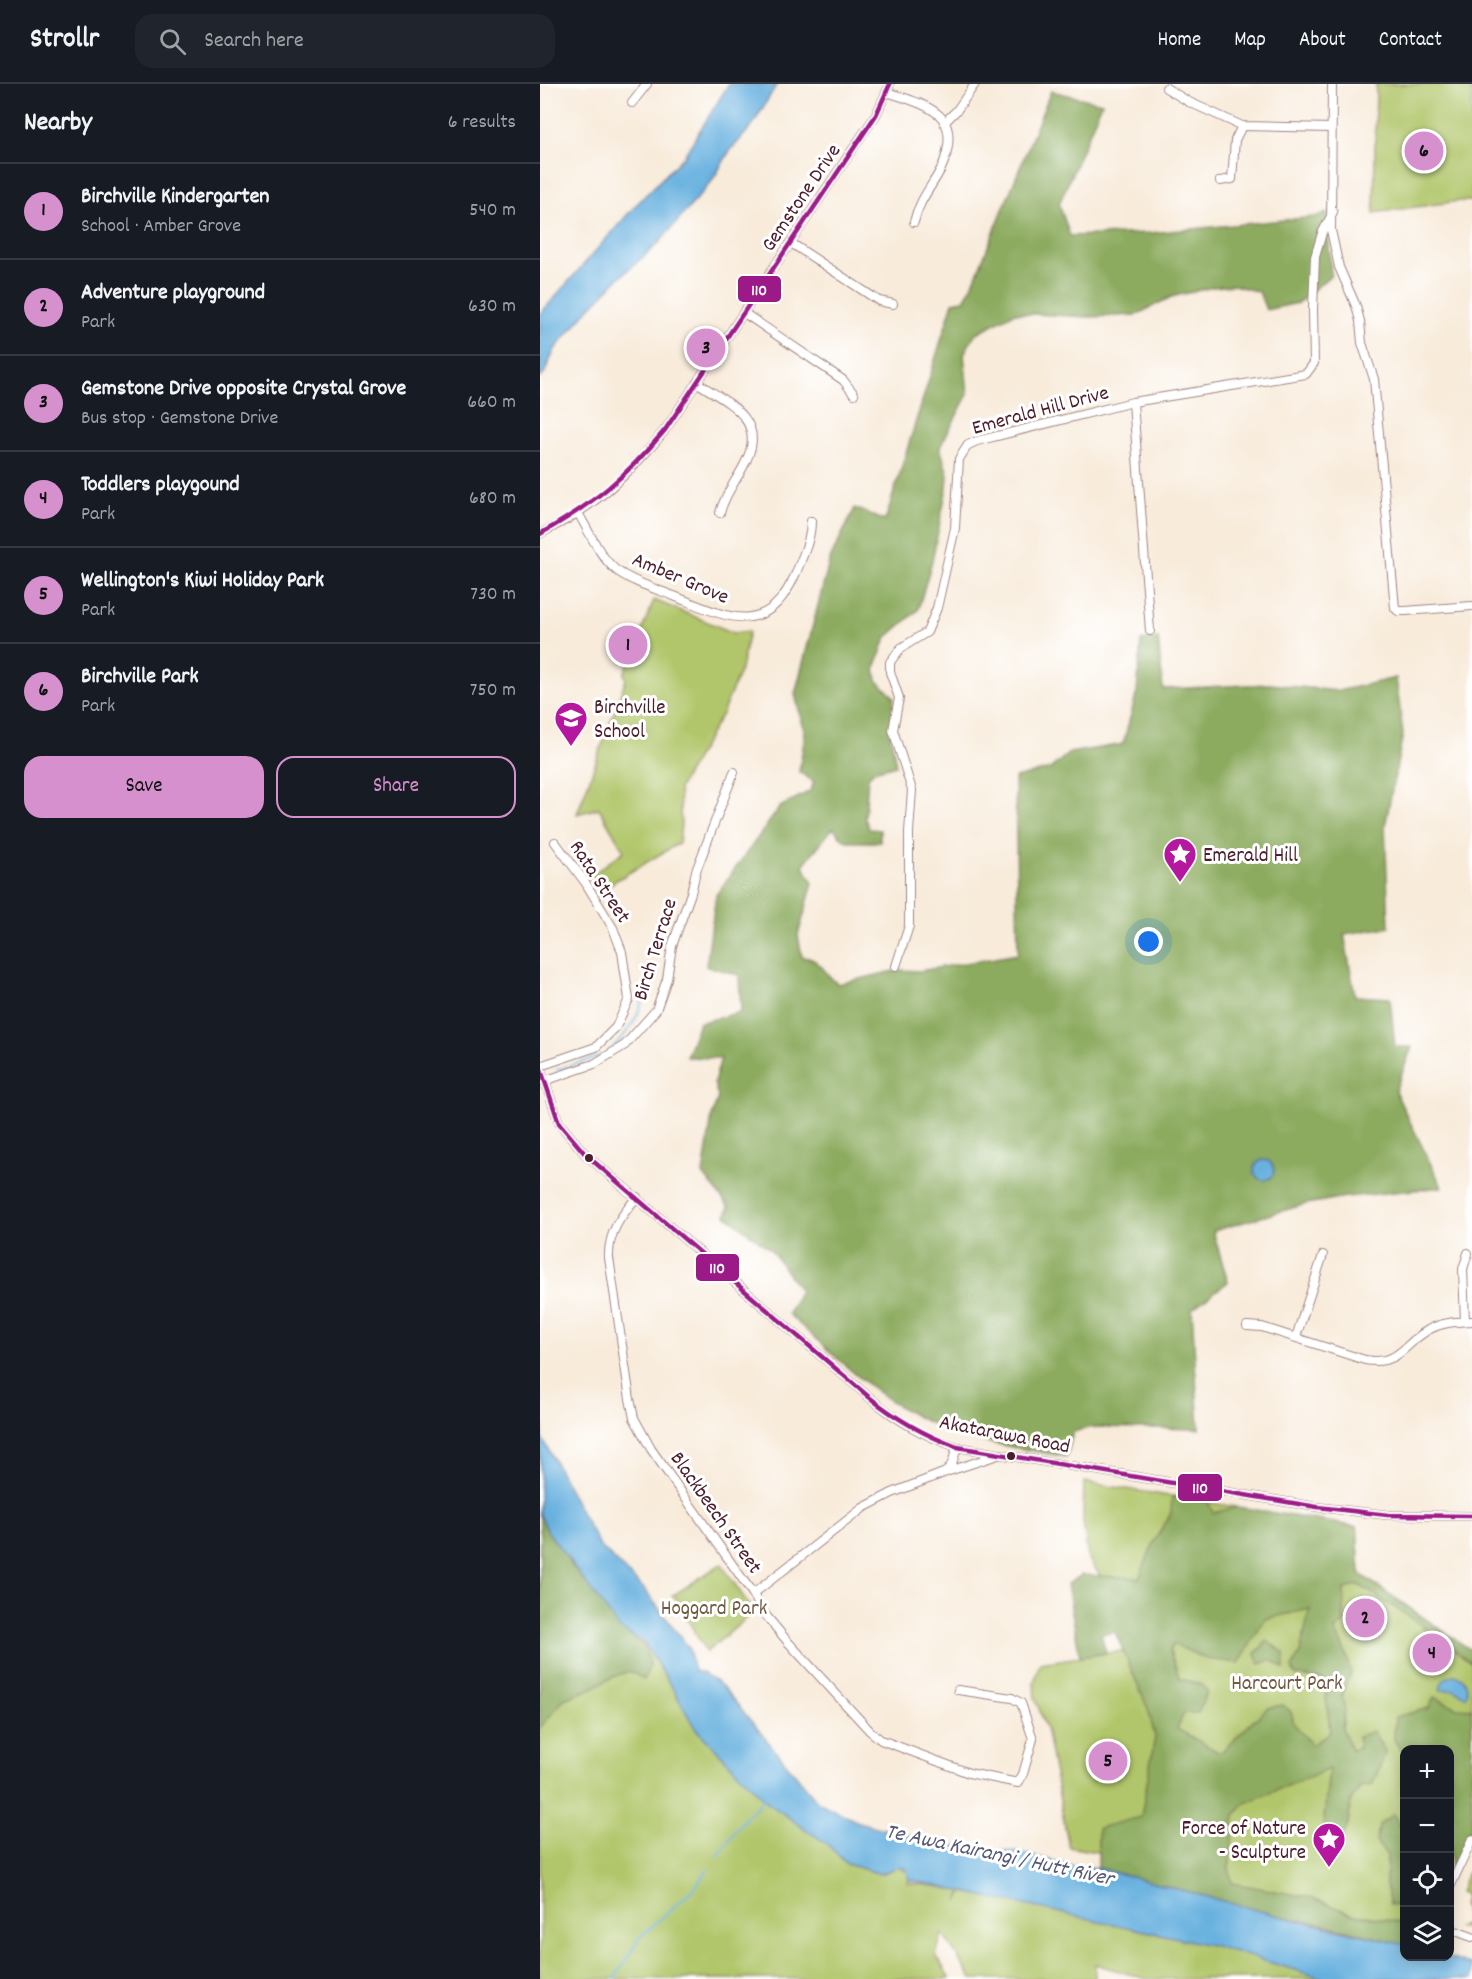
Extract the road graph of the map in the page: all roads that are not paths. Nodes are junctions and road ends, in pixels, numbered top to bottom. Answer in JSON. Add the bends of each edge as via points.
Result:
{"nodes":[{"id":1,"x":647,"y":84,"type":"edge"},
{"id":2,"x":975,"y":84,"type":"edge"},
{"id":3,"x":1332,"y":84,"type":"edge"},
{"id":4,"x":889,"y":88,"type":"edge"},
{"id":5,"x":1166,"y":88,"type":"dead end"},
{"id":6,"x":632,"y":103,"type":"dead end"},
{"id":7,"x":944,"y":123,"type":"junction"},
{"id":8,"x":1242,"y":126,"type":"junction"},
{"id":9,"x":1331,"y":128,"type":"junction"},
{"id":10,"x":1220,"y":181,"type":"dead end"},
{"id":11,"x":1333,"y":212,"type":"junction"},
{"id":12,"x":914,"y":222,"type":"dead end"},
{"id":13,"x":792,"y":243,"type":"junction"},
{"id":14,"x":893,"y":304,"type":"dead end"},
{"id":15,"x":744,"y":313,"type":"junction"},
{"id":16,"x":698,"y":382,"type":"junction"},
{"id":17,"x":854,"y":394,"type":"dead end"},
{"id":18,"x":1133,"y":402,"type":"junction"},
{"id":19,"x":578,"y":513,"type":"junction"},
{"id":20,"x":720,"y":513,"type":"dead end"},
{"id":21,"x":811,"y":521,"type":"dead end"},
{"id":22,"x":540,"y":534,"type":"edge"},
{"id":23,"x":1472,"y":606,"type":"edge"},
{"id":24,"x":1149,"y":631,"type":"dead end"},
{"id":25,"x":734,"y":772,"type":"dead end"},
{"id":26,"x":555,"y":842,"type":"dead end"},
{"id":27,"x":896,"y":966,"type":"dead end"},
{"id":28,"x":540,"y":1066,"type":"edge"},
{"id":29,"x":544,"y":1082,"type":"junction"},
{"id":30,"x":637,"y":1197,"type":"junction"},
{"id":31,"x":1468,"y":1253,"type":"dead end"},
{"id":32,"x":1323,"y":1255,"type":"dead end"},
{"id":33,"x":1469,"y":1321,"type":"edge"},
{"id":34,"x":1247,"y":1326,"type":"dead end"},
{"id":35,"x":1296,"y":1337,"type":"junction"},
{"id":36,"x":957,"y":1447,"type":"junction"},
{"id":37,"x":1003,"y":1454,"type":"junction"},
{"id":38,"x":946,"y":1472,"type":"junction"},
{"id":39,"x":1472,"y":1516,"type":"edge"},
{"id":40,"x":753,"y":1594,"type":"junction"},
{"id":41,"x":958,"y":1690,"type":"dead end"},
{"id":42,"x":1472,"y":1840,"type":"edge"},
{"id":43,"x":1454,"y":1877,"type":"edge"},
{"id":44,"x":1454,"y":1931,"type":"edge"},
{"id":45,"x":1472,"y":1937,"type":"edge"}],
"edges":[{"from":1,"to":6,"type":"street"},
{"from":2,"to":7,"type":"street"},
{"from":3,"to":9,"type":"street","name":"Emerald Hill Drive"},
{"from":4,"to":7,"type":"street","via":[[930,110]]},
{"from":4,"to":13,"type":"street","name":"Gemstone Drive"},
{"from":5,"to":8,"type":"street"},
{"from":7,"to":12,"type":"street","via":[[948,140],[944,166],[918,206]]},
{"from":8,"to":9,"type":"street"},
{"from":8,"to":10,"type":"street","via":[[1235,140],[1232,179]]},
{"from":9,"to":11,"type":"street","name":"Emerald Hill Drive"},
{"from":11,"to":18,"type":"street","name":"Emerald Hill Drive","via":[[1315,257],[1311,370],[1306,374]]},
{"from":11,"to":23,"type":"street","name":"Emerald Hill Drive","via":[[1331,230],[1339,267],[1356,306],[1362,343],[1374,379],[1395,608],[1405,611]]},
{"from":13,"to":14,"type":"street","via":[[879,301]]},
{"from":13,"to":15,"type":"street","name":"Gemstone Drive"},
{"from":15,"to":16,"type":"street","name":"Gemstone Drive"},
{"from":15,"to":17,"type":"street","via":[[843,380]]},
{"from":16,"to":19,"type":"street","name":"Gemstone Drive","via":[[637,463]]},
{"from":16,"to":20,"type":"street","via":[[743,415],[752,434],[747,459],[726,494]]},
{"from":18,"to":24,"type":"street","name":"Emerald Hill Drive"},
{"from":18,"to":27,"type":"street","name":"Emerald Hill Drive","via":[[977,441],[962,453],[957,467],[955,528],[937,608],[927,632],[901,648],[890,662],[899,698],[893,730],[912,790],[909,926]]},
{"from":19,"to":21,"type":"street","name":"Amber Grove","via":[[616,570],[681,599],[742,619],[757,616],[781,601],[811,537]]},
{"from":19,"to":22,"type":"street","name":"Gemstone Drive"},
{"from":25,"to":29,"type":"street","name":"Birch Terrace","via":[[696,871],[656,1010],[625,1045],[594,1064]]},
{"from":26,"to":28,"type":"street","name":"Rata Street","via":[[613,928],[622,952],[629,999],[616,1028],[596,1047]]},
{"from":28,"to":29,"type":"street","name":"Akatarawa Road"},
{"from":29,"to":30,"type":"street","name":"Akatarawa Road","via":[[566,1132],[586,1155]]},
{"from":30,"to":36,"type":"street","name":"Akatarawa Road","via":[[887,1411],[918,1432]]},
{"from":30,"to":40,"type":"street","name":"Blackbeech Street","via":[[619,1221],[609,1246],[634,1418],[651,1449]]},
{"from":31,"to":33,"type":"street","via":[[1463,1269]]},
{"from":32,"to":35,"type":"street"},
{"from":33,"to":35,"type":"street","via":[[1431,1328],[1393,1358],[1377,1362]]},
{"from":34,"to":35,"type":"street"},
{"from":36,"to":37,"type":"street","name":"Akatarawa Road"},
{"from":36,"to":38,"type":"street"},
{"from":37,"to":38,"type":"street"},
{"from":37,"to":39,"type":"street","name":"Akatarawa Road","via":[[1317,1507],[1388,1515]]},
{"from":38,"to":40,"type":"street","via":[[863,1508]]},
{"from":40,"to":41,"type":"street","name":"Blackbeech Street","via":[[788,1641],[881,1740],[969,1773],[1018,1783],[1033,1739],[1021,1703],[1012,1698]]},
{"from":42,"to":43,"type":"street"},
{"from":44,"to":45,"type":"street"}]}
